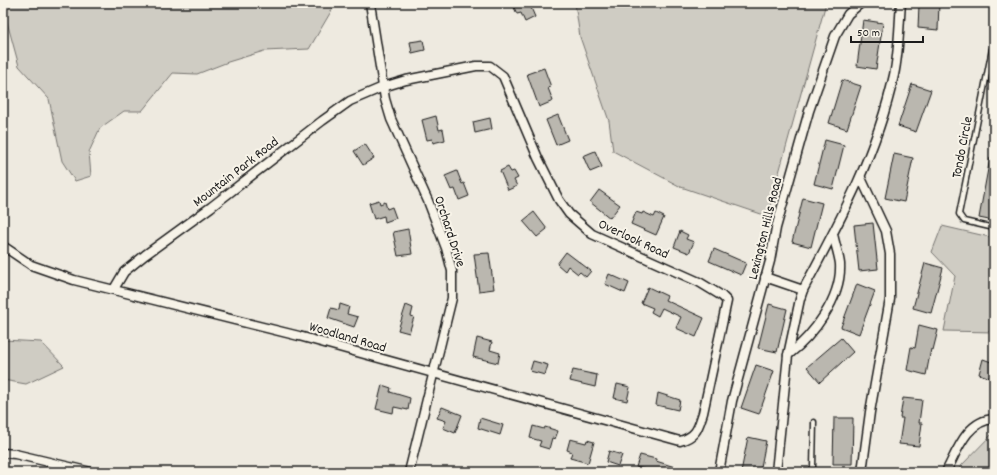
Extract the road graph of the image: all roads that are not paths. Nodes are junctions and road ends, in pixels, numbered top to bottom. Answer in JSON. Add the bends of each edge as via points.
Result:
{"nodes":[{"id":1,"x":370,"y":3,"type":"edge"},
{"id":2,"x":862,"y":3,"type":"edge"},
{"id":3,"x":901,"y":3,"type":"edge"},
{"id":4,"x":994,"y":46,"type":"edge"},
{"id":5,"x":383,"y":87,"type":"junction"},
{"id":6,"x":861,"y":178,"type":"junction"},
{"id":7,"x":994,"y":228,"type":"edge"},
{"id":8,"x":833,"y":234,"type":"junction"},
{"id":9,"x":3,"y":246,"type":"edge"},
{"id":10,"x":765,"y":277,"type":"junction"},
{"id":11,"x":114,"y":289,"type":"junction"},
{"id":12,"x":803,"y":290,"type":"junction"},
{"id":13,"x":788,"y":355,"type":"junction"},
{"id":14,"x":434,"y":374,"type":"junction"},
{"id":15,"x":994,"y":419,"type":"edge"},
{"id":16,"x":814,"y":422,"type":"dead end"},
{"id":17,"x":690,"y":438,"type":"joint"},
{"id":18,"x":3,"y":453,"type":"edge"},
{"id":19,"x":91,"y":472,"type":"edge"},
{"id":20,"x":409,"y":472,"type":"edge"},
{"id":21,"x":719,"y":472,"type":"edge"},
{"id":22,"x":776,"y":472,"type":"edge"},
{"id":23,"x":810,"y":472,"type":"edge"},
{"id":24,"x":862,"y":472,"type":"edge"},
{"id":25,"x":946,"y":472,"type":"edge"}],
"edges":[{"from":1,"to":5,"type":"street","name":"Orchard Drive"},
{"from":2,"to":10,"type":"street","name":"Lexington Hills Road","via":[[848,14],[836,36],[811,104]]},
{"from":3,"to":6,"type":"street","via":[[894,75]]},
{"from":4,"to":7,"type":"lane","name":"Tondo Circle","via":[[985,77],[960,214],[964,221]]},
{"from":5,"to":11,"type":"street","name":"Mountain Park Road","via":[[350,101],[322,120],[212,207],[124,272]]},
{"from":5,"to":14,"type":"street","name":"Orchard Drive","via":[[391,119],[428,201],[446,248],[452,272],[452,298]]},
{"from":5,"to":17,"type":"street","name":"Overlook Road","via":[[476,66],[490,66],[497,70],[503,76],[559,200],[569,214],[592,234],[699,282],[727,301],[703,413],[697,429]]},
{"from":6,"to":8,"type":"street"},
{"from":6,"to":24,"type":"street","via":[[886,232],[890,254],[890,299]]},
{"from":8,"to":12,"type":"street"},
{"from":8,"to":13,"type":"street","via":[[840,264],[839,280],[819,324],[802,344]]},
{"from":9,"to":11,"type":"street","name":"Woodland Road","via":[[31,265],[74,280]]},
{"from":10,"to":12,"type":"street"},
{"from":10,"to":21,"type":"street","name":"Lexington Hills Road","via":[[732,401]]},
{"from":11,"to":14,"type":"street","name":"Woodland Road","via":[[292,334]]},
{"from":12,"to":13,"type":"street"},
{"from":13,"to":22,"type":"street"},
{"from":14,"to":17,"type":"street","name":"Woodland Road","via":[[667,439],[680,441]]},
{"from":14,"to":20,"type":"street","name":"Orchard Drive"},
{"from":15,"to":25,"type":"street","via":[[987,419],[975,425],[962,441]]},
{"from":16,"to":23,"type":"lane","via":[[813,467]]},
{"from":18,"to":19,"type":"street"}]}
